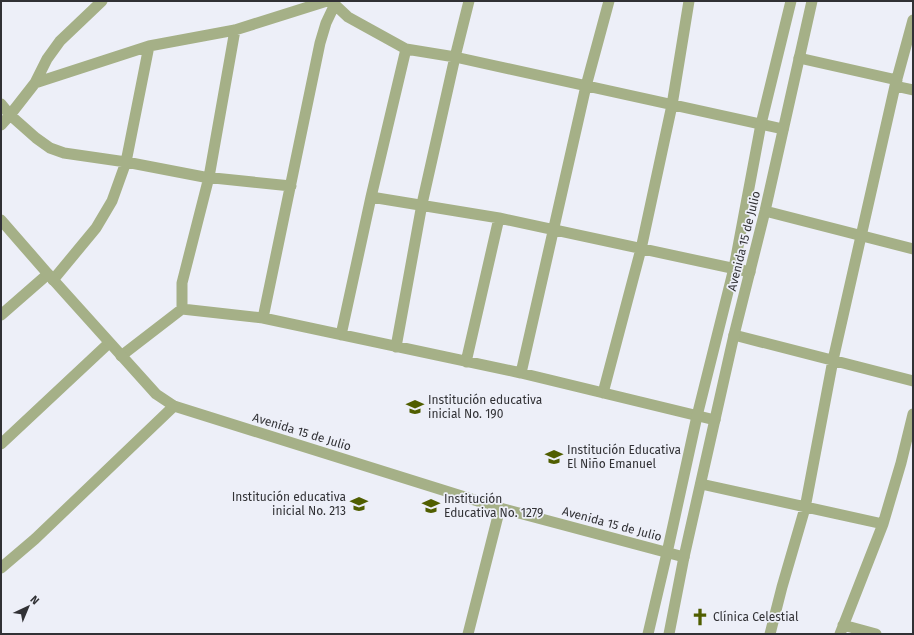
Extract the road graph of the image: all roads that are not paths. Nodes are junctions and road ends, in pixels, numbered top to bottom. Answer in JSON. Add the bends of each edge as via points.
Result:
{"nodes":[{"id":1,"x":469,"y":1,"type":"edge"},
{"id":2,"x":609,"y":1,"type":"edge"},
{"id":3,"x":689,"y":1,"type":"edge"},
{"id":4,"x":790,"y":1,"type":"edge"},
{"id":5,"x":812,"y":1,"type":"edge"},
{"id":6,"x":331,"y":2,"type":"edge"},
{"id":7,"x":95,"y":3,"type":"edge"},
{"id":8,"x":913,"y":20,"type":"edge"},
{"id":9,"x":235,"y":30,"type":"junction"},
{"id":10,"x":149,"y":46,"type":"junction"},
{"id":11,"x":406,"y":49,"type":"junction"},
{"id":12,"x":455,"y":57,"type":"junction"},
{"id":13,"x":799,"y":58,"type":"junction"},
{"id":14,"x":35,"y":83,"type":"junction"},
{"id":15,"x":896,"y":84,"type":"junction"},
{"id":16,"x":586,"y":86,"type":"junction"},
{"id":17,"x":913,"y":90,"type":"edge"},
{"id":18,"x":1,"y":104,"type":"edge"},
{"id":19,"x":672,"y":105,"type":"junction"},
{"id":20,"x":10,"y":115,"type":"junction"},
{"id":21,"x":762,"y":124,"type":"junction"},
{"id":22,"x":1,"y":125,"type":"edge"},
{"id":23,"x":783,"y":129,"type":"junction"},
{"id":24,"x":126,"y":162,"type":"junction"},
{"id":25,"x":209,"y":177,"type":"junction"},
{"id":26,"x":291,"y":186,"type":"junction"},
{"id":27,"x":371,"y":197,"type":"junction"},
{"id":28,"x":422,"y":204,"type":"junction"},
{"id":29,"x":765,"y":211,"type":"junction"},
{"id":30,"x":499,"y":218,"type":"junction"},
{"id":31,"x":1,"y":220,"type":"edge"},
{"id":32,"x":554,"y":230,"type":"junction"},
{"id":33,"x":862,"y":236,"type":"junction"},
{"id":34,"x":641,"y":248,"type":"junction"},
{"id":35,"x":913,"y":249,"type":"edge"},
{"id":36,"x":734,"y":268,"type":"junction"},
{"id":37,"x":750,"y":272,"type":"junction"},
{"id":38,"x":50,"y":277,"type":"junction"},
{"id":39,"x":182,"y":309,"type":"junction"},
{"id":40,"x":1,"y":315,"type":"edge"},
{"id":41,"x":263,"y":318,"type":"junction"},
{"id":42,"x":341,"y":334,"type":"junction"},
{"id":43,"x":734,"y":335,"type":"junction"},
{"id":44,"x":109,"y":343,"type":"junction"},
{"id":45,"x":396,"y":347,"type":"junction"},
{"id":46,"x":121,"y":356,"type":"junction"},
{"id":47,"x":832,"y":360,"type":"junction"},
{"id":48,"x":466,"y":362,"type":"junction"},
{"id":49,"x":521,"y":374,"type":"junction"},
{"id":50,"x":913,"y":381,"type":"edge"},
{"id":51,"x":603,"y":393,"type":"junction"},
{"id":52,"x":174,"y":406,"type":"junction"},
{"id":53,"x":913,"y":414,"type":"edge"},
{"id":54,"x":697,"y":416,"type":"junction"},
{"id":55,"x":715,"y":420,"type":"junction"},
{"id":56,"x":1,"y":444,"type":"edge"},
{"id":57,"x":701,"y":484,"type":"junction"},
{"id":58,"x":500,"y":508,"type":"junction"},
{"id":59,"x":805,"y":508,"type":"junction"},
{"id":60,"x":883,"y":524,"type":"junction"},
{"id":61,"x":667,"y":553,"type":"junction"},
{"id":62,"x":684,"y":557,"type":"junction"},
{"id":63,"x":1,"y":568,"type":"edge"},
{"id":64,"x":842,"y":629,"type":"edge"},
{"id":65,"x":468,"y":634,"type":"edge"},
{"id":66,"x":648,"y":634,"type":"edge"},
{"id":67,"x":669,"y":634,"type":"edge"},
{"id":68,"x":770,"y":634,"type":"edge"},
{"id":69,"x":876,"y":634,"type":"edge"}],
"edges":[{"from":1,"to":12,"type":"street"},
{"from":2,"to":16,"type":"street"},
{"from":3,"to":19,"type":"street"},
{"from":4,"to":21,"type":"street","name":"Avenida 15 de Julio"},
{"from":5,"to":13,"type":"street","name":"Avenida 15 de Julio"},
{"from":6,"to":9,"type":"street"},
{"from":6,"to":11,"type":"street","via":[[354,21]]},
{"from":6,"to":26,"type":"street","via":[[320,43]]},
{"from":7,"to":14,"type":"street","via":[[60,41]]},
{"from":8,"to":15,"type":"street"},
{"from":9,"to":10,"type":"street"},
{"from":9,"to":25,"type":"street"},
{"from":10,"to":14,"type":"street"},
{"from":10,"to":24,"type":"street"},
{"from":11,"to":12,"type":"street"},
{"from":11,"to":27,"type":"street"},
{"from":12,"to":16,"type":"street"},
{"from":12,"to":28,"type":"street"},
{"from":13,"to":15,"type":"street"},
{"from":13,"to":23,"type":"street","name":"Avenida 15 de Julio"},
{"from":14,"to":20,"type":"street"},
{"from":15,"to":17,"type":"street"},
{"from":15,"to":33,"type":"street"},
{"from":16,"to":19,"type":"street"},
{"from":16,"to":32,"type":"street"},
{"from":18,"to":20,"type":"street"},
{"from":19,"to":21,"type":"street"},
{"from":19,"to":34,"type":"street"},
{"from":20,"to":22,"type":"street"},
{"from":20,"to":24,"type":"street","via":[[50,148],[64,153]]},
{"from":21,"to":23,"type":"street"},
{"from":21,"to":36,"type":"street","name":"Avenida 15 de Julio"},
{"from":23,"to":29,"type":"street","name":"Avenida 15 de Julio"},
{"from":24,"to":25,"type":"street"},
{"from":24,"to":38,"type":"street","via":[[112,201],[96,228]]},
{"from":25,"to":26,"type":"street"},
{"from":25,"to":39,"type":"street","via":[[182,283]]},
{"from":26,"to":41,"type":"street"},
{"from":27,"to":28,"type":"street"},
{"from":27,"to":42,"type":"street"},
{"from":28,"to":30,"type":"street"},
{"from":28,"to":45,"type":"street"},
{"from":29,"to":33,"type":"street"},
{"from":29,"to":37,"type":"street","name":"Avenida 15 de Julio"},
{"from":30,"to":32,"type":"street"},
{"from":30,"to":48,"type":"street"},
{"from":31,"to":38,"type":"street","name":"Avenida 15 de Julio"},
{"from":32,"to":34,"type":"street"},
{"from":32,"to":49,"type":"street"},
{"from":33,"to":35,"type":"street"},
{"from":33,"to":47,"type":"street"},
{"from":34,"to":36,"type":"street"},
{"from":34,"to":51,"type":"street"},
{"from":36,"to":37,"type":"street"},
{"from":36,"to":54,"type":"street","name":"Avenida 15 de Julio"},
{"from":37,"to":43,"type":"street","name":"Avenida 15 de Julio"},
{"from":38,"to":40,"type":"street"},
{"from":38,"to":44,"type":"street","name":"Avenida 15 de Julio"},
{"from":39,"to":41,"type":"street"},
{"from":39,"to":46,"type":"street"},
{"from":41,"to":42,"type":"street"},
{"from":42,"to":45,"type":"street"},
{"from":43,"to":47,"type":"street"},
{"from":43,"to":55,"type":"street","name":"Avenida 15 de Julio"},
{"from":44,"to":46,"type":"street","name":"Avenida 15 de Julio"},
{"from":44,"to":56,"type":"street"},
{"from":45,"to":48,"type":"street"},
{"from":46,"to":52,"type":"street","name":"Avenida 15 de Julio","via":[[156,394]]},
{"from":47,"to":50,"type":"street"},
{"from":47,"to":59,"type":"street"},
{"from":48,"to":49,"type":"street"},
{"from":49,"to":51,"type":"street"},
{"from":51,"to":54,"type":"street"},
{"from":52,"to":58,"type":"street","name":"Avenida 15 de Julio"},
{"from":52,"to":63,"type":"street","via":[[35,539]]},
{"from":53,"to":60,"type":"street"},
{"from":54,"to":55,"type":"street"},
{"from":54,"to":61,"type":"street","name":"Avenida 15 de Julio"},
{"from":55,"to":57,"type":"street","name":"Avenida 15 de Julio"},
{"from":57,"to":59,"type":"street"},
{"from":57,"to":62,"type":"street","name":"Avenida 15 de Julio"},
{"from":58,"to":61,"type":"street","name":"Avenida 15 de Julio"},
{"from":58,"to":65,"type":"street"},
{"from":59,"to":60,"type":"street"},
{"from":59,"to":68,"type":"street"},
{"from":60,"to":64,"type":"street"},
{"from":61,"to":62,"type":"street","name":"Avenida 15 de Julio"},
{"from":61,"to":66,"type":"street","name":"Avenida 15 de Julio"},
{"from":62,"to":67,"type":"street","name":"Avenida 15 de Julio"},
{"from":64,"to":69,"type":"street"}]}
